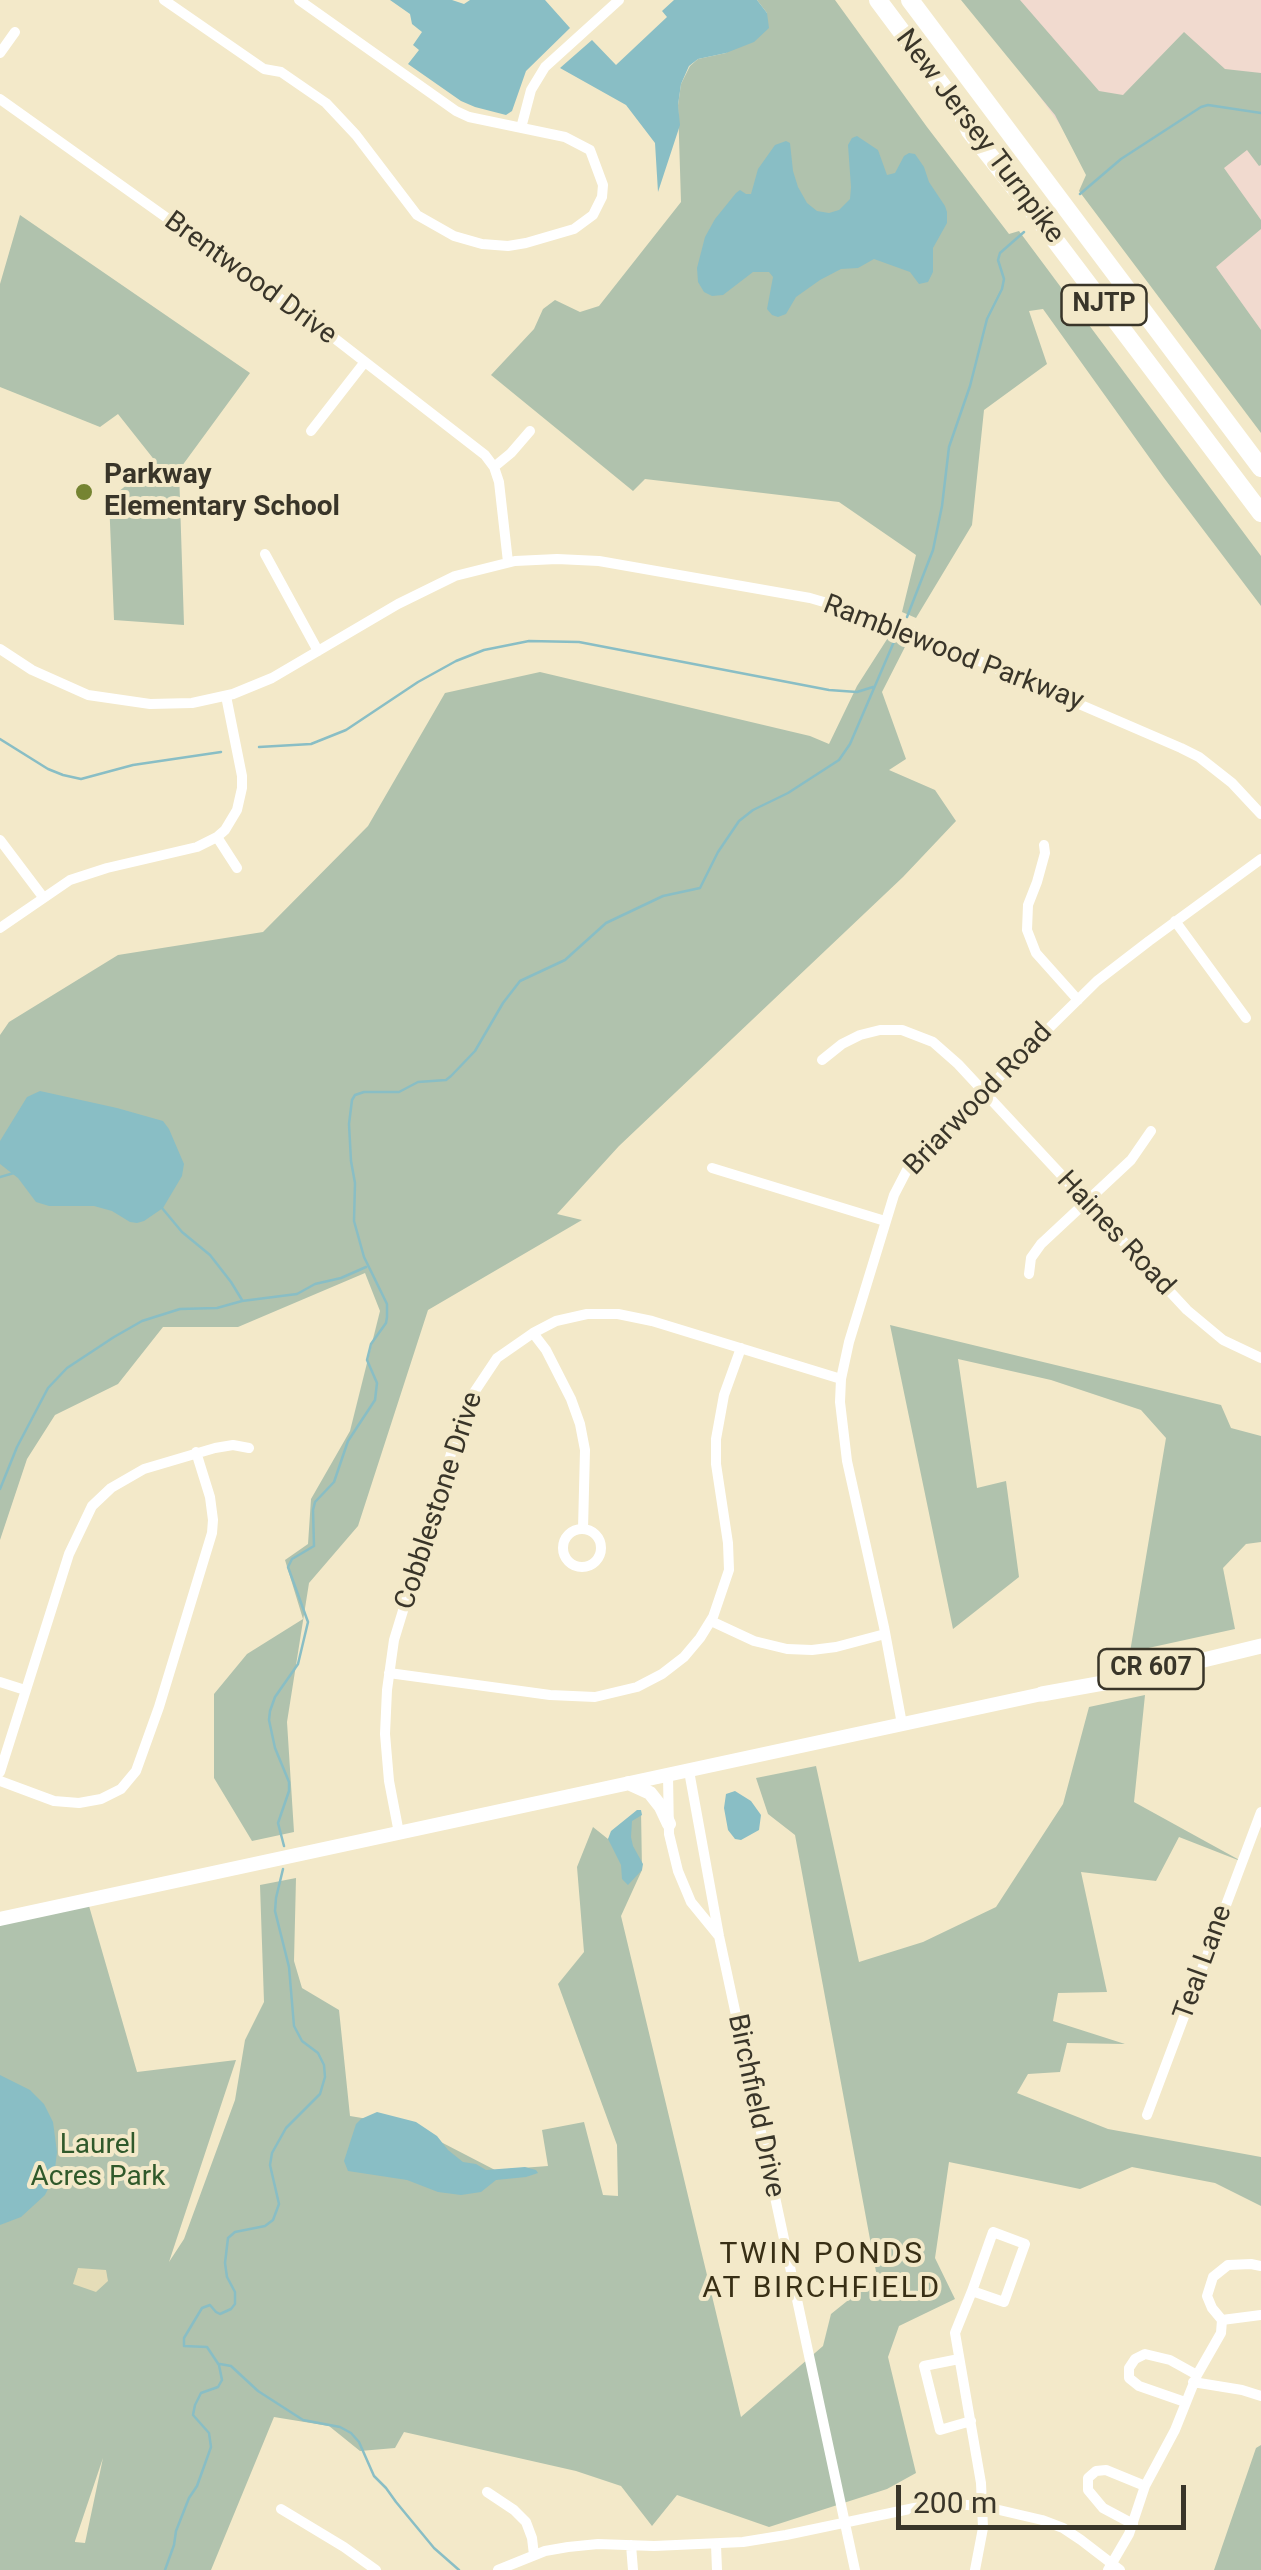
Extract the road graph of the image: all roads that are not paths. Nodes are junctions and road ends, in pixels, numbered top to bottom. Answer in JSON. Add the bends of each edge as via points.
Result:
{"nodes":[{"id":1,"x":164,"y":0,"type":"edge"},
{"id":2,"x":619,"y":0,"type":"edge"},
{"id":3,"x":865,"y":0,"type":"edge"},
{"id":4,"x":878,"y":0,"type":"edge"},
{"id":5,"x":914,"y":0,"type":"edge"},
{"id":6,"x":305,"y":2,"type":"edge"},
{"id":7,"x":15,"y":32,"type":"dead end"},
{"id":8,"x":0,"y":53,"type":"edge"},
{"id":9,"x":0,"y":100,"type":"edge"},
{"id":10,"x":521,"y":128,"type":"junction"},
{"id":11,"x":970,"y":131,"type":"junction"},
{"id":12,"x":364,"y":362,"type":"junction"},
{"id":13,"x":311,"y":431,"type":"dead end"},
{"id":14,"x":530,"y":431,"type":"dead end"},
{"id":15,"x":494,"y":466,"type":"junction"},
{"id":16,"x":1261,"y":468,"type":"edge"},
{"id":17,"x":1261,"y":513,"type":"edge"},
{"id":18,"x":264,"y":554,"type":"dead end"},
{"id":19,"x":508,"y":562,"type":"junction"},
{"id":20,"x":0,"y":649,"type":"edge"},
{"id":21,"x":318,"y":651,"type":"junction"},
{"id":22,"x":226,"y":696,"type":"junction"},
{"id":23,"x":1261,"y":814,"type":"edge"},
{"id":24,"x":217,"y":837,"type":"junction"},
{"id":25,"x":0,"y":840,"type":"edge"},
{"id":26,"x":1044,"y":845,"type":"dead end"},
{"id":27,"x":1261,"y":859,"type":"edge"},
{"id":28,"x":237,"y":868,"type":"dead end"},
{"id":29,"x":43,"y":897,"type":"junction"},
{"id":30,"x":1175,"y":922,"type":"junction"},
{"id":31,"x":0,"y":928,"type":"edge"},
{"id":32,"x":1078,"y":1000,"type":"junction"},
{"id":33,"x":1246,"y":1018,"type":"dead end"},
{"id":34,"x":822,"y":1060,"type":"dead end"},
{"id":35,"x":983,"y":1092,"type":"junction"},
{"id":36,"x":1150,"y":1131,"type":"dead end"},
{"id":37,"x":712,"y":1168,"type":"dead end"},
{"id":38,"x":1086,"y":1202,"type":"junction"},
{"id":39,"x":885,"y":1222,"type":"junction"},
{"id":40,"x":1029,"y":1274,"type":"dead end"},
{"id":41,"x":532,"y":1333,"type":"junction"},
{"id":42,"x":742,"y":1348,"type":"junction"},
{"id":43,"x":1261,"y":1358,"type":"edge"},
{"id":44,"x":841,"y":1379,"type":"junction"},
{"id":45,"x":249,"y":1448,"type":"dead end"},
{"id":46,"x":196,"y":1452,"type":"junction"},
{"id":47,"x":583,"y":1529,"type":"dead end"},
{"id":48,"x":711,"y":1621,"type":"junction"},
{"id":49,"x":885,"y":1634,"type":"junction"},
{"id":50,"x":1261,"y":1646,"type":"edge"},
{"id":51,"x":389,"y":1673,"type":"junction"},
{"id":52,"x":0,"y":1682,"type":"edge"},
{"id":53,"x":25,"y":1690,"type":"junction"},
{"id":54,"x":1042,"y":1694,"type":"joint"},
{"id":55,"x":902,"y":1724,"type":"junction"},
{"id":56,"x":689,"y":1771,"type":"junction"},
{"id":57,"x":0,"y":1772,"type":"edge"},
{"id":58,"x":668,"y":1775,"type":"junction"},
{"id":59,"x":0,"y":1780,"type":"edge"},
{"id":60,"x":627,"y":1782,"type":"junction"},
{"id":61,"x":1261,"y":1812,"type":"edge"},
{"id":62,"x":669,"y":1824,"type":"junction"},
{"id":63,"x":400,"y":1833,"type":"junction"},
{"id":64,"x":0,"y":1918,"type":"edge"},
{"id":65,"x":718,"y":1936,"type":"junction"},
{"id":66,"x":1147,"y":2114,"type":"dead end"},
{"id":67,"x":1261,"y":2266,"type":"edge"},
{"id":68,"x":972,"y":2291,"type":"junction"},
{"id":69,"x":1261,"y":2315,"type":"edge"},
{"id":70,"x":1222,"y":2320,"type":"junction"},
{"id":71,"x":959,"y":2359,"type":"junction"},
{"id":72,"x":1195,"y":2378,"type":"junction"},
{"id":73,"x":1261,"y":2396,"type":"edge"},
{"id":74,"x":1186,"y":2402,"type":"junction"},
{"id":75,"x":971,"y":2422,"type":"junction"},
{"id":76,"x":1145,"y":2486,"type":"junction"},
{"id":77,"x":486,"y":2492,"type":"dead end"},
{"id":78,"x":982,"y":2506,"type":"junction"},
{"id":79,"x":282,"y":2509,"type":"dead end"},
{"id":80,"x":846,"y":2522,"type":"junction"},
{"id":81,"x":1133,"y":2524,"type":"junction"},
{"id":82,"x":716,"y":2544,"type":"junction"},
{"id":83,"x":631,"y":2545,"type":"junction"},
{"id":84,"x":534,"y":2554,"type":"junction"},
{"id":85,"x":1113,"y":2568,"type":"edge"},
{"id":86,"x":376,"y":2570,"type":"edge"},
{"id":87,"x":498,"y":2570,"type":"edge"},
{"id":88,"x":632,"y":2570,"type":"edge"},
{"id":89,"x":717,"y":2570,"type":"edge"},
{"id":90,"x":854,"y":2570,"type":"edge"},
{"id":91,"x":976,"y":2570,"type":"edge"}],
"edges":[{"from":1,"to":10,"type":"street","via":[[326,103],[417,215],[454,236],[508,246],[556,236],[593,215],[603,185],[590,150],[564,136]]},
{"from":2,"to":10,"type":"street","via":[[546,67],[531,90]]},
{"from":3,"to":11,"type":"highway"},
{"from":4,"to":11,"type":"highway","name":"New Jersey Turnpike","number":"NJTP"},
{"from":5,"to":16,"type":"highway","name":"New Jersey Turnpike","number":"NJTP"},
{"from":6,"to":10,"type":"street","via":[[456,111]]},
{"from":7,"to":8,"type":"street"},
{"from":9,"to":12,"type":"street","name":"Brentwood Drive"},
{"from":11,"to":17,"type":"highway","name":"New Jersey Turnpike","number":"NJTP"},
{"from":12,"to":13,"type":"street"},
{"from":12,"to":15,"type":"street","name":"Brentwood Drive"},
{"from":14,"to":15,"type":"street"},
{"from":15,"to":19,"type":"street"},
{"from":18,"to":21,"type":"street"},
{"from":19,"to":21,"type":"street","name":"Ramblewood Parkway","via":[[436,584]]},
{"from":19,"to":23,"type":"street","name":"Ramblewood Parkway","via":[[598,561],[851,610],[1162,738],[1216,769]]},
{"from":20,"to":22,"type":"street","name":"Ramblewood Parkway","via":[[50,680],[109,700],[172,704]]},
{"from":21,"to":22,"type":"street","name":"Ramblewood Parkway"},
{"from":22,"to":24,"type":"street","via":[[242,788],[237,810]]},
{"from":24,"to":28,"type":"street"},
{"from":24,"to":29,"type":"street","via":[[94,871]]},
{"from":25,"to":29,"type":"street"},
{"from":26,"to":32,"type":"street","via":[[1026,917],[1030,942]]},
{"from":27,"to":30,"type":"street","name":"Briarwood Road"},
{"from":29,"to":31,"type":"street"},
{"from":30,"to":32,"type":"street","name":"Briarwood Road"},
{"from":30,"to":33,"type":"street"},
{"from":32,"to":35,"type":"street","name":"Briarwood Road"},
{"from":34,"to":35,"type":"street","name":"Haines Road","via":[[860,1035],[902,1030],[933,1042]]},
{"from":35,"to":38,"type":"street","name":"Haines Road"},
{"from":35,"to":39,"type":"street","name":"Briarwood Road","via":[[908,1168]]},
{"from":36,"to":38,"type":"street","via":[[1131,1160]]},
{"from":37,"to":39,"type":"street"},
{"from":38,"to":40,"type":"street","via":[[1041,1244]]},
{"from":38,"to":43,"type":"street","name":"Haines Road","via":[[1199,1321]]},
{"from":39,"to":44,"type":"street","name":"Briarwood Road"},
{"from":41,"to":42,"type":"street","name":"Cobblestone Drive","via":[[570,1317],[618,1314]]},
{"from":41,"to":47,"type":"street","via":[[580,1424]]},
{"from":41,"to":51,"type":"street","name":"Cobblestone Drive","via":[[497,1358],[467,1407]]},
{"from":42,"to":44,"type":"street","name":"Cobblestone Drive"},
{"from":42,"to":48,"type":"street","via":[[716,1440],[730,1557]]},
{"from":44,"to":49,"type":"street","name":"Briarwood Road","via":[[844,1446]]},
{"from":45,"to":46,"type":"street","via":[[234,1444]]},
{"from":46,"to":53,"type":"street","via":[[133,1474],[92,1506],[68,1554]]},
{"from":46,"to":59,"type":"street","via":[[210,1497],[212,1533],[136,1771],[101,1800],[79,1803],[54,1801]]},
{"from":48,"to":49,"type":"street","via":[[787,1649],[836,1647]]},
{"from":48,"to":51,"type":"street","via":[[693,1648],[662,1674],[609,1695],[580,1698]]},
{"from":49,"to":55,"type":"street","name":"Briarwood Road"},
{"from":50,"to":54,"type":"main road","number":"CR 607"},
{"from":51,"to":63,"type":"street","name":"Cobblestone Drive","via":[[386,1754]]},
{"from":52,"to":53,"type":"street"},
{"from":53,"to":57,"type":"street"},
{"from":54,"to":55,"type":"main road"},
{"from":55,"to":56,"type":"main road"},
{"from":56,"to":58,"type":"main road"},
{"from":56,"to":65,"type":"street","name":"Birchfield Drive"},
{"from":58,"to":60,"type":"main road"},
{"from":58,"to":62,"type":"street","name":"Birchfield Drive"},
{"from":60,"to":62,"type":"main road","via":[[650,1793]]},
{"from":60,"to":63,"type":"main road"},
{"from":61,"to":66,"type":"street","name":"Teal Lane"},
{"from":62,"to":65,"type":"street","name":"Birchfield Drive","via":[[684,1887]]},
{"from":63,"to":64,"type":"main road"},
{"from":65,"to":80,"type":"street","name":"Birchfield Drive"},
{"from":67,"to":70,"type":"street","via":[[1228,2265],[1214,2277],[1207,2296]]},
{"from":68,"to":68,"type":"street","via":[[994,2232],[1025,2244],[1004,2302]]},
{"from":68,"to":71,"type":"street","via":[[955,2332]]},
{"from":69,"to":70,"type":"street"},
{"from":70,"to":72,"type":"street"},
{"from":71,"to":75,"type":"street"},
{"from":71,"to":75,"type":"street","via":[[924,2366],[940,2430]]},
{"from":72,"to":73,"type":"street"},
{"from":72,"to":74,"type":"street"},
{"from":72,"to":74,"type":"street","via":[[1170,2360],[1145,2354],[1129,2368],[1138,2386]]},
{"from":74,"to":76,"type":"street"},
{"from":75,"to":78,"type":"street"},
{"from":76,"to":81,"type":"street"},
{"from":76,"to":81,"type":"street","via":[[1106,2470],[1088,2478],[1088,2490],[1103,2508]]},
{"from":77,"to":84,"type":"street","via":[[526,2522]]},
{"from":78,"to":80,"type":"street","via":[[938,2503]]},
{"from":78,"to":85,"type":"street","via":[[1062,2528]]},
{"from":78,"to":91,"type":"street"},
{"from":79,"to":86,"type":"street"},
{"from":80,"to":82,"type":"street"},
{"from":80,"to":90,"type":"street","name":"Birchfield Drive"},
{"from":81,"to":85,"type":"street"},
{"from":82,"to":83,"type":"street"},
{"from":82,"to":89,"type":"street"},
{"from":83,"to":84,"type":"street"},
{"from":83,"to":88,"type":"street"},
{"from":84,"to":87,"type":"street"}]}
